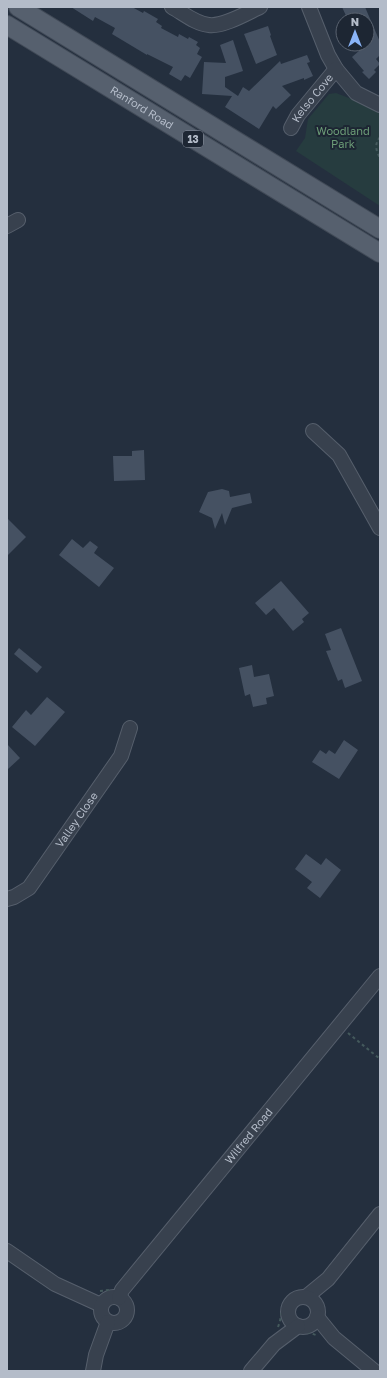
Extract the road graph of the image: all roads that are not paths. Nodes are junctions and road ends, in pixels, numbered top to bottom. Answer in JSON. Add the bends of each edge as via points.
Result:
{"nodes":[{"id":1,"x":18,"y":7,"type":"edge"},
{"id":2,"x":172,"y":7,"type":"edge"},
{"id":3,"x":260,"y":7,"type":"edge"},
{"id":4,"x":309,"y":7,"type":"edge"},
{"id":5,"x":7,"y":24,"type":"edge"},
{"id":6,"x":336,"y":69,"type":"junction"},
{"id":7,"x":380,"y":105,"type":"edge"},
{"id":8,"x":290,"y":128,"type":"dead end"},
{"id":9,"x":359,"y":216,"type":"junction"},
{"id":10,"x":380,"y":218,"type":"edge"},
{"id":11,"x":380,"y":228,"type":"edge"},
{"id":12,"x":380,"y":253,"type":"edge"},
{"id":13,"x":313,"y":431,"type":"dead end"},
{"id":14,"x":380,"y":528,"type":"edge"},
{"id":15,"x":130,"y":728,"type":"dead end"},
{"id":16,"x":7,"y":899,"type":"edge"},
{"id":17,"x":380,"y":976,"type":"edge"},
{"id":18,"x":380,"y":1214,"type":"edge"},
{"id":19,"x":7,"y":1251,"type":"edge"},
{"id":20,"x":119,"y":1298,"type":"junction"},
{"id":21,"x":101,"y":1305,"type":"junction"},
{"id":22,"x":288,"y":1314,"type":"junction"},
{"id":23,"x":309,"y":1314,"type":"junction"},
{"id":24,"x":108,"y":1322,"type":"junction"},
{"id":25,"x":274,"y":1344,"type":"junction"},
{"id":26,"x":93,"y":1371,"type":"edge"},
{"id":27,"x":251,"y":1371,"type":"edge"},
{"id":28,"x":374,"y":1371,"type":"edge"}],
"edges":[{"from":1,"to":9,"type":"main road","name":"Ranford Road","number":"13"},
{"from":2,"to":3,"type":"street","via":[[209,25],[222,24]]},
{"from":4,"to":6,"type":"street"},
{"from":5,"to":12,"type":"main road","name":"Ranford Road","number":"13"},
{"from":6,"to":7,"type":"street","via":[[356,93]]},
{"from":6,"to":8,"type":"street","name":"Kelso Cove"},
{"from":9,"to":10,"type":"main road"},
{"from":9,"to":11,"type":"main road","name":"Ranford Road","number":"13"},
{"from":13,"to":14,"type":"street","via":[[339,455]]},
{"from":15,"to":16,"type":"street","name":"Valley Close","via":[[120,756],[28,888],[14,898]]},
{"from":17,"to":20,"type":"street","name":"Wilfred Road","via":[[122,1290]]},
{"from":18,"to":23,"type":"street","via":[[328,1279]]},
{"from":19,"to":21,"type":"street","via":[[55,1284]]},
{"from":20,"to":21,"type":"street","via":[[111,1297]]},
{"from":20,"to":24,"type":"street","via":[[125,1302],[126,1315],[123,1320],[116,1323]]},
{"from":21,"to":24,"type":"street","via":[[100,1312],[103,1319]]},
{"from":22,"to":23,"type":"street","via":[[294,1323]]},
{"from":22,"to":23,"type":"street","via":[[293,1301],[297,1298]]},
{"from":22,"to":25,"type":"street"},
{"from":23,"to":25,"type":"street"},
{"from":23,"to":28,"type":"street"},
{"from":24,"to":26,"type":"street"},
{"from":25,"to":27,"type":"street"}]}
